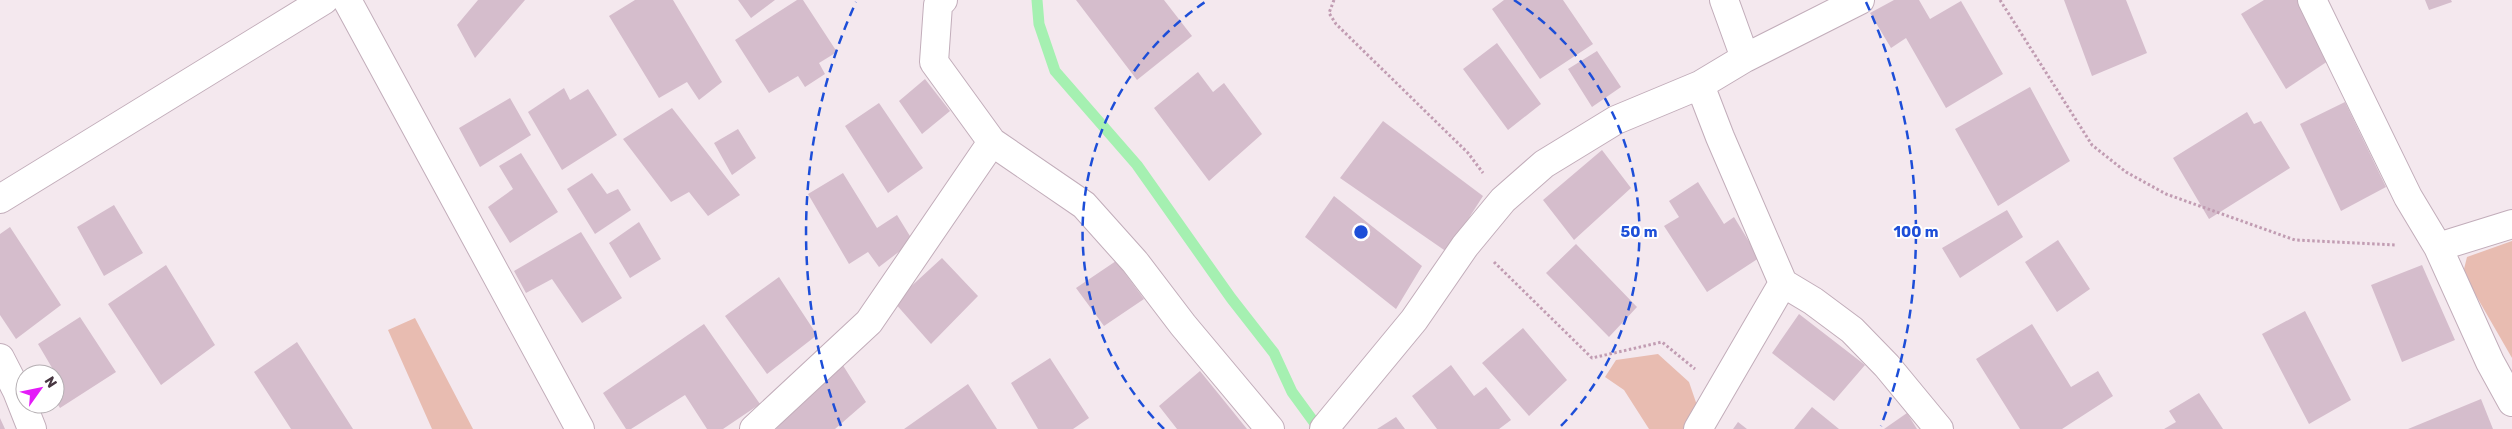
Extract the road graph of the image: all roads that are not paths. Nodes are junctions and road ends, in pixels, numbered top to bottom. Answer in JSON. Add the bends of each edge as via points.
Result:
{"nodes":[{"id":1,"x":324,"y":0,"type":"edge"},
{"id":2,"x":347,"y":0,"type":"edge"},
{"id":3,"x":943,"y":0,"type":"edge"},
{"id":4,"x":1724,"y":0,"type":"edge"},
{"id":5,"x":1860,"y":0,"type":"edge"},
{"id":6,"x":2312,"y":0,"type":"edge"},
{"id":7,"x":1744,"y":58,"type":"junction"},
{"id":8,"x":1700,"y":85,"type":"junction"},
{"id":9,"x":992,"y":142,"type":"junction"},
{"id":10,"x":0,"y":200,"type":"edge"},
{"id":11,"x":2512,"y":224,"type":"edge"},
{"id":12,"x":2438,"y":247,"type":"junction"},
{"id":13,"x":1783,"y":283,"type":"junction"},
{"id":14,"x":0,"y":358,"type":"edge"},
{"id":15,"x":2512,"y":402,"type":"edge"},
{"id":16,"x":32,"y":429,"type":"edge"},
{"id":17,"x":580,"y":429,"type":"edge"},
{"id":18,"x":754,"y":429,"type":"edge"},
{"id":19,"x":1270,"y":429,"type":"edge"},
{"id":20,"x":1324,"y":429,"type":"edge"},
{"id":21,"x":1698,"y":429,"type":"edge"},
{"id":22,"x":1939,"y":429,"type":"edge"}],
"edges":[{"from":1,"to":10,"type":"street"},
{"from":2,"to":17,"type":"street"},
{"from":3,"to":9,"type":"street","via":[[938,5],[934,62]]},
{"from":4,"to":7,"type":"street"},
{"from":5,"to":7,"type":"street"},
{"from":6,"to":12,"type":"street","via":[[2408,198]]},
{"from":7,"to":8,"type":"street"},
{"from":8,"to":13,"type":"street"},
{"from":8,"to":20,"type":"street","via":[[1616,120],[1544,164],[1503,200],[1414,320]]},
{"from":9,"to":18,"type":"street","via":[[869,322]]},
{"from":9,"to":19,"type":"street","via":[[1084,205],[1135,262],[1183,326]]},
{"from":11,"to":12,"type":"street"},
{"from":12,"to":15,"type":"street","via":[[2490,362]]},
{"from":13,"to":21,"type":"street"},
{"from":13,"to":22,"type":"street","via":[[1852,330],[1887,366]]},
{"from":14,"to":16,"type":"street","via":[[18,391]]}]}
